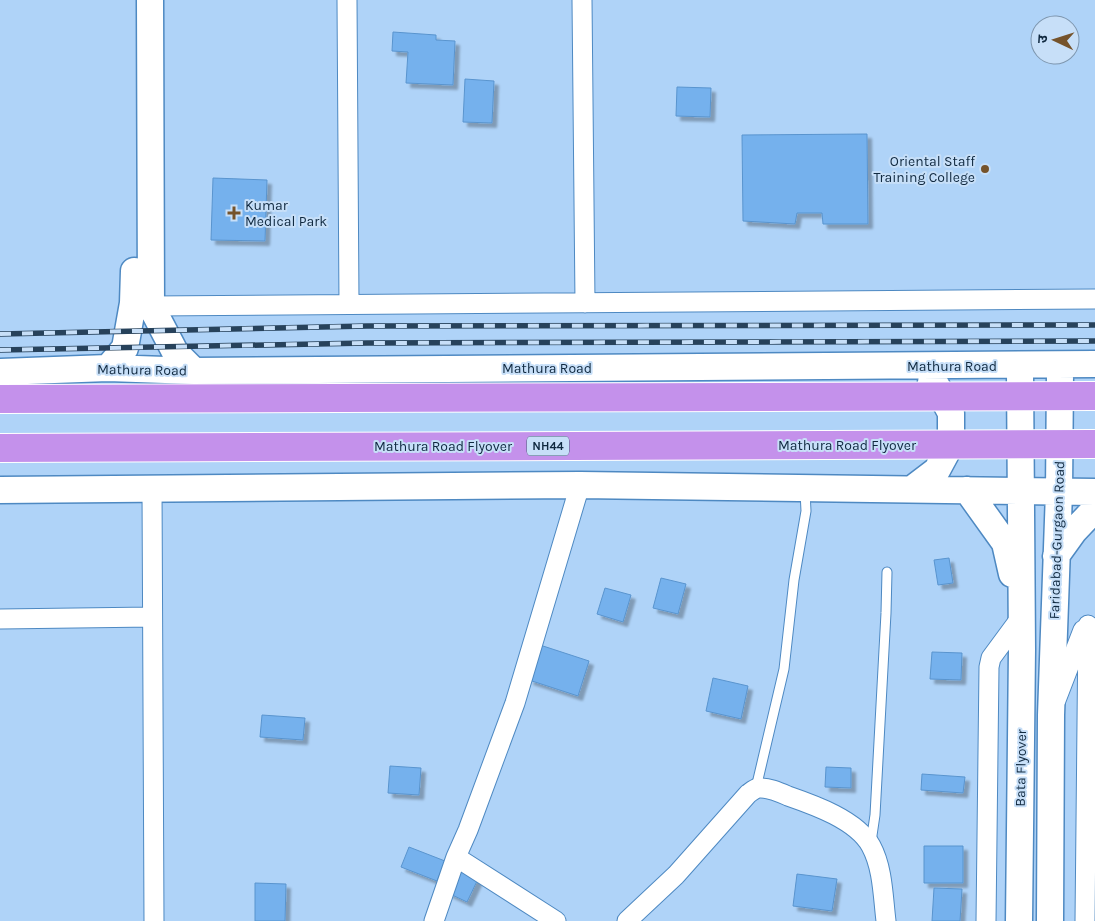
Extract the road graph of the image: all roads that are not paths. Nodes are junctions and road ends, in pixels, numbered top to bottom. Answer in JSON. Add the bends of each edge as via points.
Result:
{"nodes":[{"id":1,"x":135,"y":0,"type":"edge"},
{"id":2,"x":150,"y":0,"type":"edge"},
{"id":3,"x":347,"y":0,"type":"edge"},
{"id":4,"x":582,"y":0,"type":"edge"},
{"id":5,"x":1095,"y":299,"type":"edge"},
{"id":6,"x":585,"y":303,"type":"junction"},
{"id":7,"x":349,"y":304,"type":"junction"},
{"id":8,"x":151,"y":306,"type":"junction"},
{"id":9,"x":1095,"y":364,"type":"edge"},
{"id":10,"x":1020,"y":365,"type":"junction"},
{"id":11,"x":1060,"y":365,"type":"junction"},
{"id":12,"x":904,"y":366,"type":"junction"},
{"id":13,"x":108,"y":368,"type":"junction"},
{"id":14,"x":194,"y":371,"type":"junction"},
{"id":15,"x":0,"y":372,"type":"edge"},
{"id":16,"x":1095,"y":396,"type":"edge"},
{"id":17,"x":0,"y":399,"type":"edge"},
{"id":18,"x":1095,"y":444,"type":"edge"},
{"id":19,"x":0,"y":448,"type":"edge"},
{"id":20,"x":580,"y":485,"type":"junction"},
{"id":21,"x":152,"y":488,"type":"junction"},
{"id":22,"x":805,"y":488,"type":"junction"},
{"id":23,"x":0,"y":490,"type":"edge"},
{"id":24,"x":912,"y":490,"type":"junction"},
{"id":25,"x":967,"y":490,"type":"junction"},
{"id":26,"x":1021,"y":492,"type":"junction"},
{"id":27,"x":1059,"y":492,"type":"junction"},
{"id":28,"x":1095,"y":492,"type":"edge"},
{"id":29,"x":1095,"y":509,"type":"edge"},
{"id":30,"x":1056,"y":556,"type":"junction"},
{"id":31,"x":887,"y":572,"type":"dead end"},
{"id":32,"x":1022,"y":616,"type":"junction"},
{"id":33,"x":152,"y":617,"type":"junction"},
{"id":34,"x":0,"y":619,"type":"edge"},
{"id":35,"x":1092,"y":625,"type":"edge"},
{"id":36,"x":1051,"y":715,"type":"junction"},
{"id":37,"x":756,"y":788,"type":"junction"},
{"id":38,"x":870,"y":845,"type":"junction"},
{"id":39,"x":456,"y":857,"type":"junction"},
{"id":40,"x":154,"y":921,"type":"edge"},
{"id":41,"x":434,"y":921,"type":"edge"},
{"id":42,"x":556,"y":921,"type":"edge"},
{"id":43,"x":627,"y":921,"type":"edge"},
{"id":44,"x":886,"y":921,"type":"edge"},
{"id":45,"x":986,"y":921,"type":"edge"},
{"id":46,"x":1019,"y":921,"type":"edge"},
{"id":47,"x":1050,"y":921,"type":"edge"},
{"id":48,"x":1085,"y":921,"type":"edge"}],
"edges":[{"from":1,"to":13,"type":"main road","via":[[133,303],[125,348]]},
{"from":2,"to":8,"type":"main road"},
{"from":3,"to":7,"type":"street"},
{"from":4,"to":6,"type":"street"},
{"from":5,"to":6,"type":"street"},
{"from":6,"to":7,"type":"street"},
{"from":7,"to":8,"type":"street"},
{"from":8,"to":14,"type":"main road","via":[[175,352]]},
{"from":9,"to":11,"type":"main road","name":"Mathura Road"},
{"from":10,"to":11,"type":"main road","name":"Mathura Road"},
{"from":10,"to":12,"type":"main road","name":"Mathura Road"},
{"from":10,"to":26,"type":"main road"},
{"from":11,"to":27,"type":"main road","name":"Faridabad-Gurgaon Road"},
{"from":12,"to":14,"type":"main road","name":"Mathura Road"},
{"from":12,"to":24,"type":"main road","via":[[936,385],[951,413],[952,444],[937,470]]},
{"from":13,"to":14,"type":"main road","name":"Mathura Road"},
{"from":13,"to":15,"type":"main road","name":"Mathura Road"},
{"from":16,"to":17,"type":"highway","bridge":true},
{"from":18,"to":19,"type":"highway","name":"Mathura Road Flyover","number":"NH44","bridge":true},
{"from":20,"to":21,"type":"main road"},
{"from":20,"to":22,"type":"main road"},
{"from":20,"to":39,"type":"street","via":[[515,703]]},
{"from":21,"to":23,"type":"main road"},
{"from":21,"to":33,"type":"street"},
{"from":22,"to":24,"type":"main road"},
{"from":22,"to":37,"type":"lane","via":[[806,511],[784,669]]},
{"from":24,"to":25,"type":"main road"},
{"from":25,"to":26,"type":"main road"},
{"from":25,"to":32,"type":"main road","via":[[1005,543]]},
{"from":26,"to":27,"type":"main road"},
{"from":26,"to":32,"type":"main road"},
{"from":27,"to":28,"type":"main road"},
{"from":27,"to":30,"type":"main road","name":"Faridabad-Gurgaon Road"},
{"from":29,"to":30,"type":"main road"},
{"from":30,"to":36,"type":"main road","name":"Faridabad-Gurgaon Road"},
{"from":31,"to":38,"type":"lane","via":[[875,815]]},
{"from":32,"to":45,"type":"street","via":[[991,658],[989,667]]},
{"from":32,"to":46,"type":"main road","name":"Bata Flyover"},
{"from":33,"to":34,"type":"street"},
{"from":33,"to":40,"type":"street"},
{"from":35,"to":36,"type":"street","via":[[1083,629]]},
{"from":35,"to":48,"type":"street"},
{"from":36,"to":47,"type":"main road","name":"Bata Flyover"},
{"from":37,"to":38,"type":"street","via":[[773,790],[822,808],[860,833]]},
{"from":37,"to":43,"type":"street","via":[[676,875]]},
{"from":38,"to":44,"type":"street","via":[[878,863]]},
{"from":39,"to":41,"type":"street"},
{"from":39,"to":42,"type":"street"}]}
